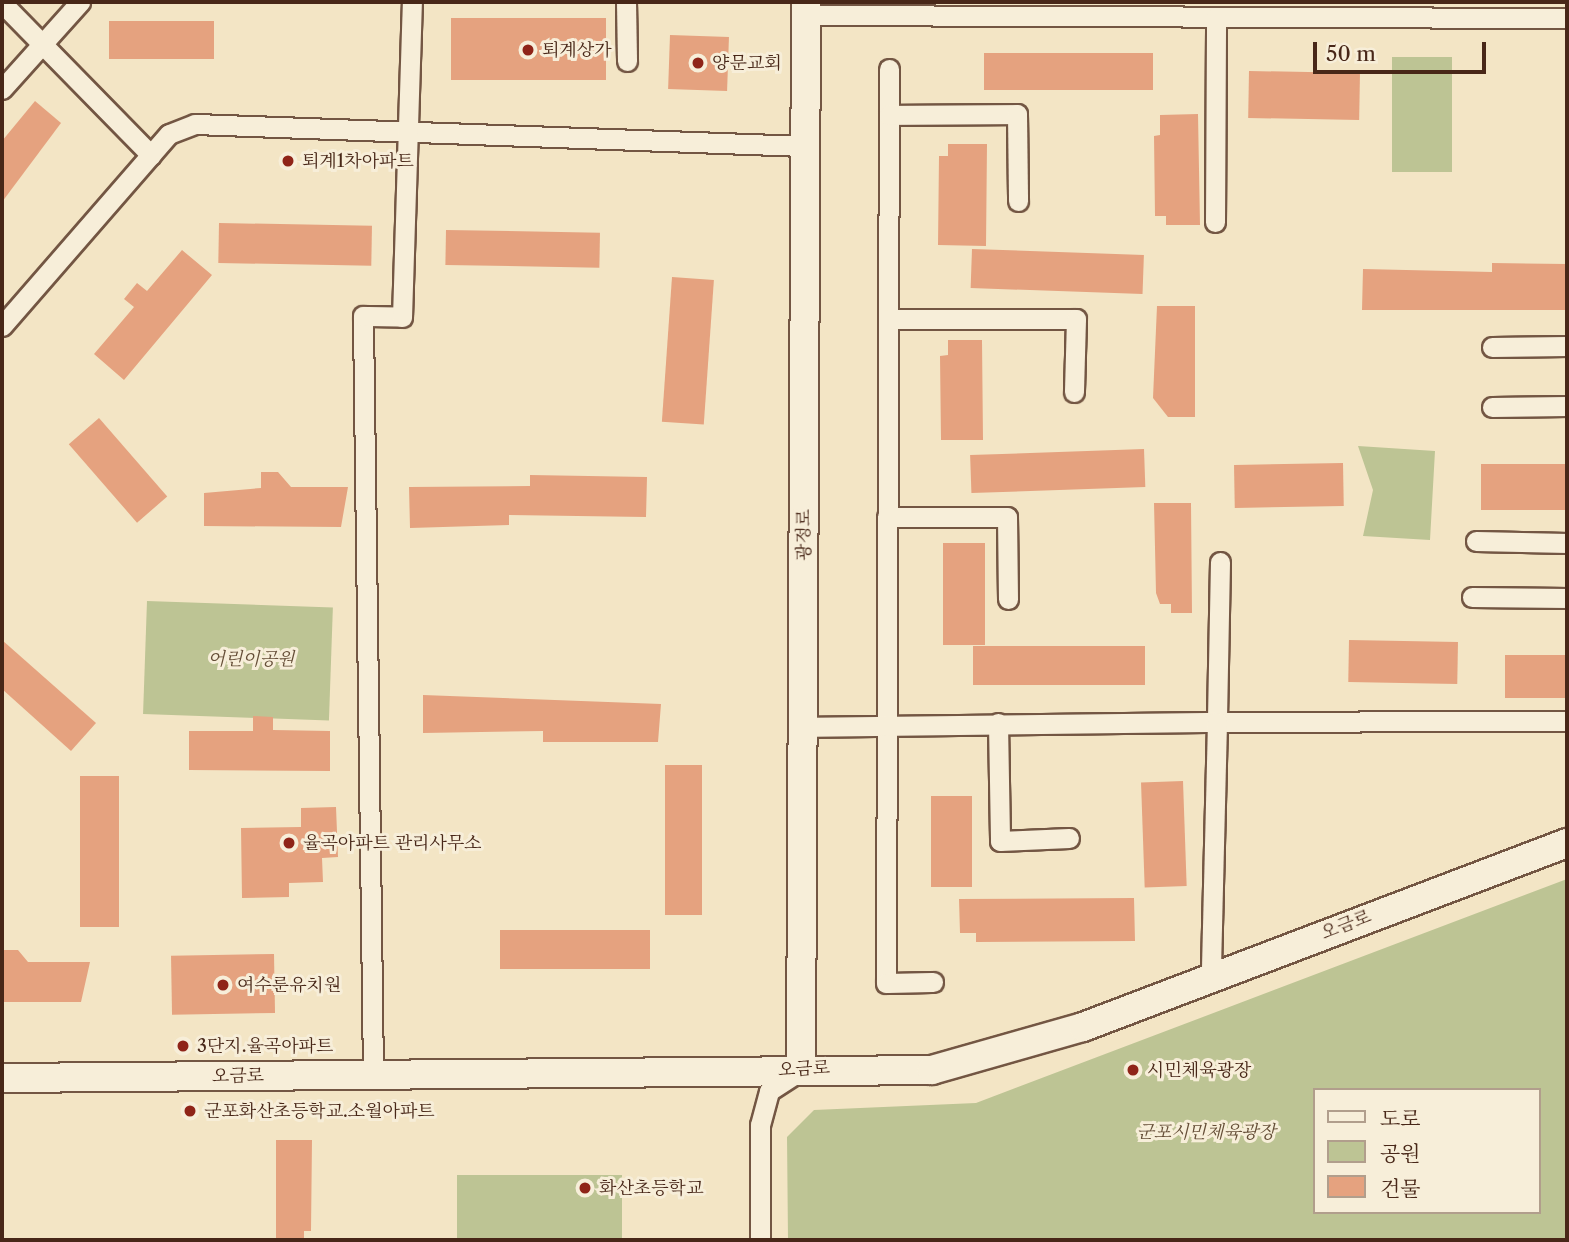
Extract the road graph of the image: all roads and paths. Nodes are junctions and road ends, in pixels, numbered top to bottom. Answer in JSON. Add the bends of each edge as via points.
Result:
{"nodes":[{"id":1,"x":80,"y":2,"type":"edge"},
{"id":2,"x":412,"y":2,"type":"edge"},
{"id":3,"x":626,"y":2,"type":"edge"},
{"id":4,"x":2,"y":4,"type":"edge"},
{"id":5,"x":806,"y":8,"type":"edge"},
{"id":6,"x":1086,"y":8,"type":"edge"},
{"id":7,"x":1216,"y":17,"type":"junction"},
{"id":8,"x":1567,"y":18,"type":"edge"},
{"id":9,"x":42,"y":45,"type":"junction"},
{"id":10,"x":627,"y":61,"type":"dead end"},
{"id":11,"x":889,"y":69,"type":"dead end"},
{"id":12,"x":2,"y":89,"type":"edge"},
{"id":13,"x":889,"y":116,"type":"junction"},
{"id":14,"x":409,"y":132,"type":"junction"},
{"id":15,"x":805,"y":146,"type":"junction"},
{"id":16,"x":151,"y":155,"type":"junction"},
{"id":17,"x":1018,"y":201,"type":"dead end"},
{"id":18,"x":1214,"y":222,"type":"dead end"},
{"id":19,"x":888,"y":318,"type":"junction"},
{"id":20,"x":2,"y":326,"type":"edge"},
{"id":21,"x":1567,"y":346,"type":"edge"},
{"id":22,"x":1492,"y":347,"type":"dead end"},
{"id":23,"x":1074,"y":392,"type":"dead end"},
{"id":24,"x":1567,"y":405,"type":"edge"},
{"id":25,"x":1492,"y":407,"type":"dead end"},
{"id":26,"x":887,"y":517,"type":"junction"},
{"id":27,"x":1475,"y":541,"type":"dead end"},
{"id":28,"x":1567,"y":543,"type":"edge"},
{"id":29,"x":1220,"y":562,"type":"dead end"},
{"id":30,"x":1472,"y":597,"type":"dead end"},
{"id":31,"x":1567,"y":598,"type":"edge"},
{"id":32,"x":1008,"y":599,"type":"dead end"},
{"id":33,"x":1567,"y":721,"type":"edge"},
{"id":34,"x":1217,"y":722,"type":"junction"},
{"id":35,"x":998,"y":723,"type":"junction"},
{"id":36,"x":886,"y":725,"type":"junction"},
{"id":37,"x":803,"y":727,"type":"junction"},
{"id":38,"x":1069,"y":838,"type":"dead end"},
{"id":39,"x":1567,"y":843,"type":"edge"},
{"id":40,"x":1211,"y":976,"type":"junction"},
{"id":41,"x":933,"y":982,"type":"dead end"},
{"id":42,"x":801,"y":1069,"type":"junction"},
{"id":43,"x":373,"y":1074,"type":"junction"},
{"id":44,"x":2,"y":1078,"type":"edge"},
{"id":45,"x":760,"y":1240,"type":"edge"}],
"edges":[{"from":1,"to":9,"type":"street"},
{"from":2,"to":14,"type":"street"},
{"from":3,"to":10,"type":"street"},
{"from":4,"to":9,"type":"street"},
{"from":5,"to":6,"type":"street"},
{"from":5,"to":15,"type":"street","name":"광정로"},
{"from":6,"to":7,"type":"street"},
{"from":7,"to":8,"type":"street"},
{"from":7,"to":18,"type":"street"},
{"from":9,"to":12,"type":"street"},
{"from":9,"to":16,"type":"street"},
{"from":11,"to":13,"type":"street"},
{"from":13,"to":17,"type":"street","via":[[1017,114]]},
{"from":13,"to":19,"type":"street"},
{"from":14,"to":15,"type":"street"},
{"from":14,"to":16,"type":"street","via":[[195,124],[169,134]]},
{"from":14,"to":43,"type":"street","via":[[402,317],[363,316]]},
{"from":15,"to":37,"type":"street","name":"광정로"},
{"from":16,"to":20,"type":"street"},
{"from":19,"to":23,"type":"street","via":[[1076,319]]},
{"from":19,"to":26,"type":"street"},
{"from":21,"to":22,"type":"street"},
{"from":24,"to":25,"type":"street"},
{"from":26,"to":32,"type":"street","via":[[1007,517]]},
{"from":26,"to":36,"type":"street"},
{"from":27,"to":28,"type":"street"},
{"from":29,"to":34,"type":"street"},
{"from":30,"to":31,"type":"street"},
{"from":33,"to":34,"type":"street"},
{"from":34,"to":35,"type":"street"},
{"from":34,"to":40,"type":"street"},
{"from":35,"to":36,"type":"street"},
{"from":35,"to":38,"type":"street","via":[[1000,841]]},
{"from":36,"to":37,"type":"street"},
{"from":36,"to":41,"type":"street","via":[[886,983]]},
{"from":37,"to":42,"type":"street","name":"광정로"},
{"from":39,"to":40,"type":"street","name":"오금로"},
{"from":40,"to":42,"type":"street","name":"오금로","via":[[1083,1027],[932,1070]]},
{"from":42,"to":43,"type":"street","name":"오금로"},
{"from":42,"to":45,"type":"street","via":[[769,1091],[760,1125]]},
{"from":43,"to":44,"type":"street","name":"오금로"}]}
